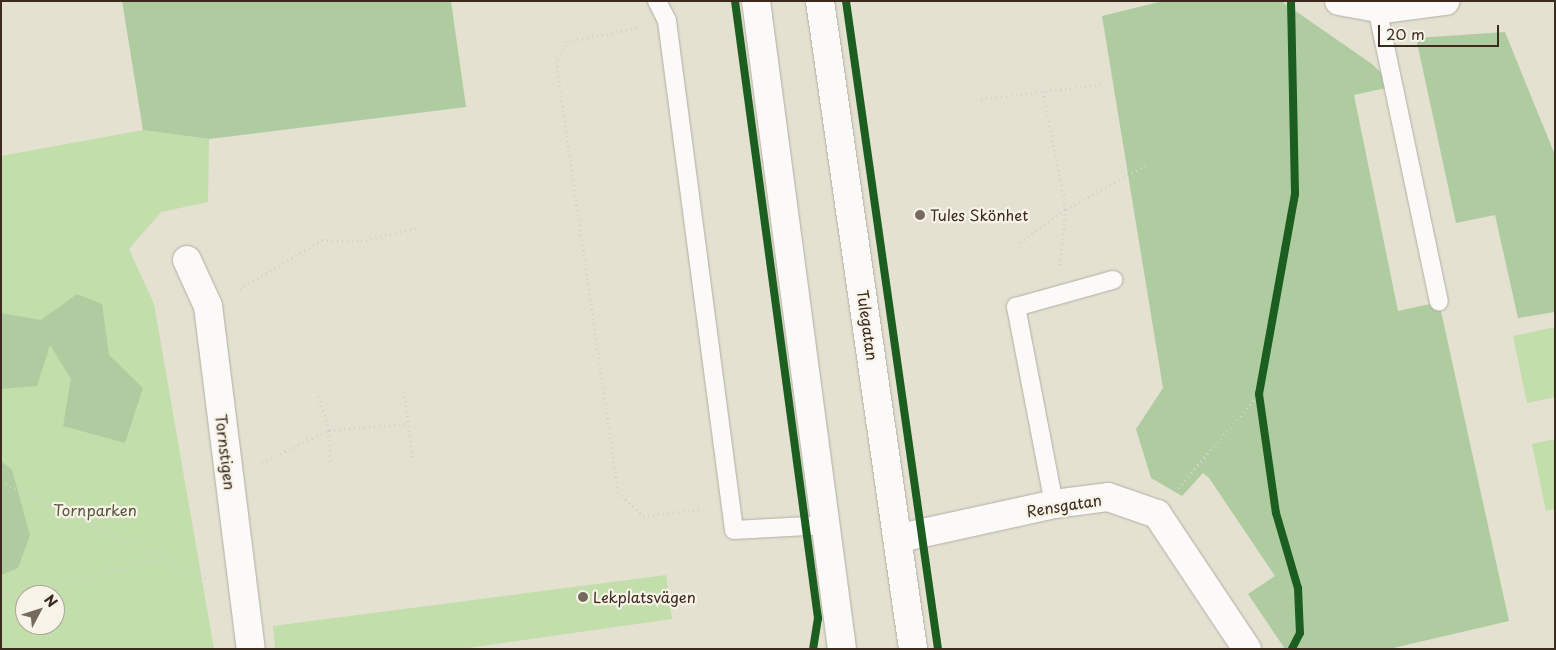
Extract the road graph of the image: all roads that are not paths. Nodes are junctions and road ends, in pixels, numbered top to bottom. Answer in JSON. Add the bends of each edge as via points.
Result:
{"nodes":[{"id":1,"x":657,"y":1,"type":"edge"},
{"id":2,"x":756,"y":1,"type":"edge"},
{"id":3,"x":820,"y":1,"type":"edge"},
{"id":4,"x":1340,"y":1,"type":"edge"},
{"id":5,"x":1445,"y":1,"type":"edge"},
{"id":6,"x":1377,"y":8,"type":"junction"},
{"id":7,"x":186,"y":260,"type":"dead end"},
{"id":8,"x":1114,"y":280,"type":"dead end"},
{"id":9,"x":1439,"y":302,"type":"dead end"},
{"id":10,"x":1054,"y":504,"type":"junction"},
{"id":11,"x":826,"y":525,"type":"junction"},
{"id":12,"x":900,"y":538,"type":"junction"},
{"id":13,"x":251,"y":649,"type":"edge"},
{"id":14,"x":842,"y":649,"type":"edge"},
{"id":15,"x":913,"y":649,"type":"edge"},
{"id":16,"x":1247,"y":649,"type":"edge"}],
"edges":[{"from":1,"to":11,"type":"lane","via":[[667,21],[734,530]]},
{"from":2,"to":11,"type":"street"},
{"from":3,"to":12,"type":"street","name":"Tulegatan"},
{"from":4,"to":6,"type":"street"},
{"from":5,"to":6,"type":"street"},
{"from":6,"to":9,"type":"lane"},
{"from":7,"to":13,"type":"street","name":"Tornstigen","via":[[208,306]]},
{"from":8,"to":10,"type":"lane","via":[[1057,292],[1016,307]]},
{"from":10,"to":12,"type":"street","name":"Rensgatan"},
{"from":10,"to":16,"type":"street","name":"Rensgatan","via":[[1108,497],[1157,514]]},
{"from":11,"to":14,"type":"street"},
{"from":12,"to":15,"type":"street","name":"Tulegatan"}]}
